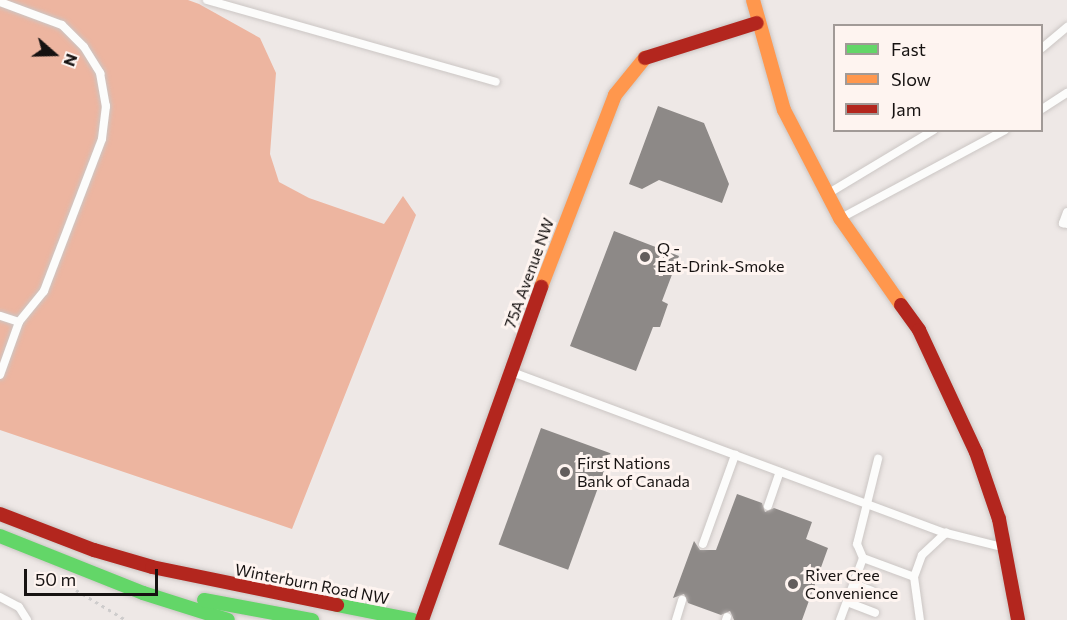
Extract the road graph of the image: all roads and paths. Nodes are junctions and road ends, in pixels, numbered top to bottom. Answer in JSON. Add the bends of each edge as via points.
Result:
{"nodes":[{"id":1,"x":207,"y":0,"type":"edge"},
{"id":2,"x":753,"y":0,"type":"edge"},
{"id":3,"x":0,"y":2,"type":"edge"},
{"id":4,"x":757,"y":23,"type":"junction"},
{"id":5,"x":1067,"y":27,"type":"edge"},
{"id":6,"x":1043,"y":46,"type":"edge"},
{"id":7,"x":496,"y":82,"type":"dead end"},
{"id":8,"x":1067,"y":93,"type":"edge"},
{"id":9,"x":1043,"y":108,"type":"edge"},
{"id":10,"x":931,"y":132,"type":"edge"},
{"id":11,"x":1001,"y":132,"type":"edge"},
{"id":12,"x":827,"y":194,"type":"junction"},
{"id":13,"x":1067,"y":212,"type":"edge"},
{"id":14,"x":840,"y":218,"type":"junction"},
{"id":15,"x":1067,"y":224,"type":"edge"},
{"id":16,"x":0,"y":316,"type":"edge"},
{"id":17,"x":19,"y":322,"type":"junction"},
{"id":18,"x":511,"y":372,"type":"junction"},
{"id":19,"x":0,"y":375,"type":"edge"},
{"id":20,"x":735,"y":455,"type":"junction"},
{"id":21,"x":878,"y":459,"type":"dead end"},
{"id":22,"x":780,"y":472,"type":"junction"},
{"id":23,"x":864,"y":503,"type":"junction"},
{"id":24,"x":768,"y":506,"type":"dead end"},
{"id":25,"x":0,"y":514,"type":"edge"},
{"id":26,"x":946,"y":533,"type":"junction"},
{"id":27,"x":0,"y":536,"type":"edge"},
{"id":28,"x":703,"y":544,"type":"dead end"},
{"id":29,"x":1005,"y":548,"type":"junction"},
{"id":30,"x":863,"y":558,"type":"junction"},
{"id":31,"x":914,"y":577,"type":"junction"},
{"id":32,"x":854,"y":584,"type":"junction"},
{"id":33,"x":68,"y":585,"type":"dead end"},
{"id":34,"x":872,"y":591,"type":"dead end"},
{"id":35,"x":143,"y":593,"type":"junction"},
{"id":36,"x":0,"y":597,"type":"edge"},
{"id":37,"x":682,"y":600,"type":"dead end"},
{"id":38,"x":847,"y":602,"type":"junction"},
{"id":39,"x":875,"y":613,"type":"dead end"},
{"id":40,"x":27,"y":620,"type":"edge"},
{"id":41,"x":126,"y":620,"type":"edge"},
{"id":42,"x":228,"y":620,"type":"edge"},
{"id":43,"x":312,"y":620,"type":"edge"},
{"id":44,"x":413,"y":620,"type":"edge"},
{"id":45,"x":422,"y":620,"type":"edge"},
{"id":46,"x":676,"y":620,"type":"edge"},
{"id":47,"x":840,"y":620,"type":"edge"},
{"id":48,"x":920,"y":620,"type":"edge"},
{"id":49,"x":1018,"y":620,"type":"edge"}],
"edges":[{"from":1,"to":7,"type":"lane"},
{"from":2,"to":4,"type":"street"},
{"from":3,"to":17,"type":"lane","via":[[62,25],[84,47],[100,73],[106,106],[102,139],[44,291]]},
{"from":4,"to":12,"type":"street","via":[[784,110]]},
{"from":4,"to":18,"type":"street","name":"75A Avenue NW","via":[[646,56],[634,66],[615,95],[590,152]]},
{"from":5,"to":6,"type":"lane"},
{"from":8,"to":9,"type":"lane"},
{"from":10,"to":12,"type":"lane"},
{"from":11,"to":14,"type":"lane"},
{"from":12,"to":14,"type":"street"},
{"from":13,"to":15,"type":"lane","via":[[1063,223]]},
{"from":14,"to":29,"type":"street","via":[[919,330],[975,452]]},
{"from":16,"to":17,"type":"lane"},
{"from":17,"to":19,"type":"lane"},
{"from":18,"to":20,"type":"lane"},
{"from":18,"to":45,"type":"street","name":"75A Avenue NW"},
{"from":20,"to":22,"type":"lane"},
{"from":20,"to":28,"type":"lane"},
{"from":21,"to":23,"type":"lane"},
{"from":22,"to":23,"type":"lane"},
{"from":22,"to":24,"type":"lane"},
{"from":23,"to":26,"type":"lane"},
{"from":23,"to":30,"type":"lane","via":[[857,544]]},
{"from":25,"to":44,"type":"street","name":"Winterburn Road NW","via":[[94,550],[152,567]]},
{"from":26,"to":29,"type":"lane"},
{"from":26,"to":31,"type":"lane","via":[[922,555]]},
{"from":27,"to":35,"type":"street"},
{"from":29,"to":49,"type":"street"},
{"from":30,"to":31,"type":"lane"},
{"from":30,"to":32,"type":"lane"},
{"from":31,"to":48,"type":"lane","via":[[915,608]]},
{"from":32,"to":34,"type":"lane"},
{"from":32,"to":38,"type":"lane"},
{"from":33,"to":41,"type":"path"},
{"from":35,"to":42,"type":"street"},
{"from":35,"to":43,"type":"street","via":[[203,599]]},
{"from":36,"to":40,"type":"lane","via":[[19,607]]},
{"from":37,"to":46,"type":"lane"},
{"from":38,"to":39,"type":"lane"},
{"from":38,"to":47,"type":"lane"}]}
